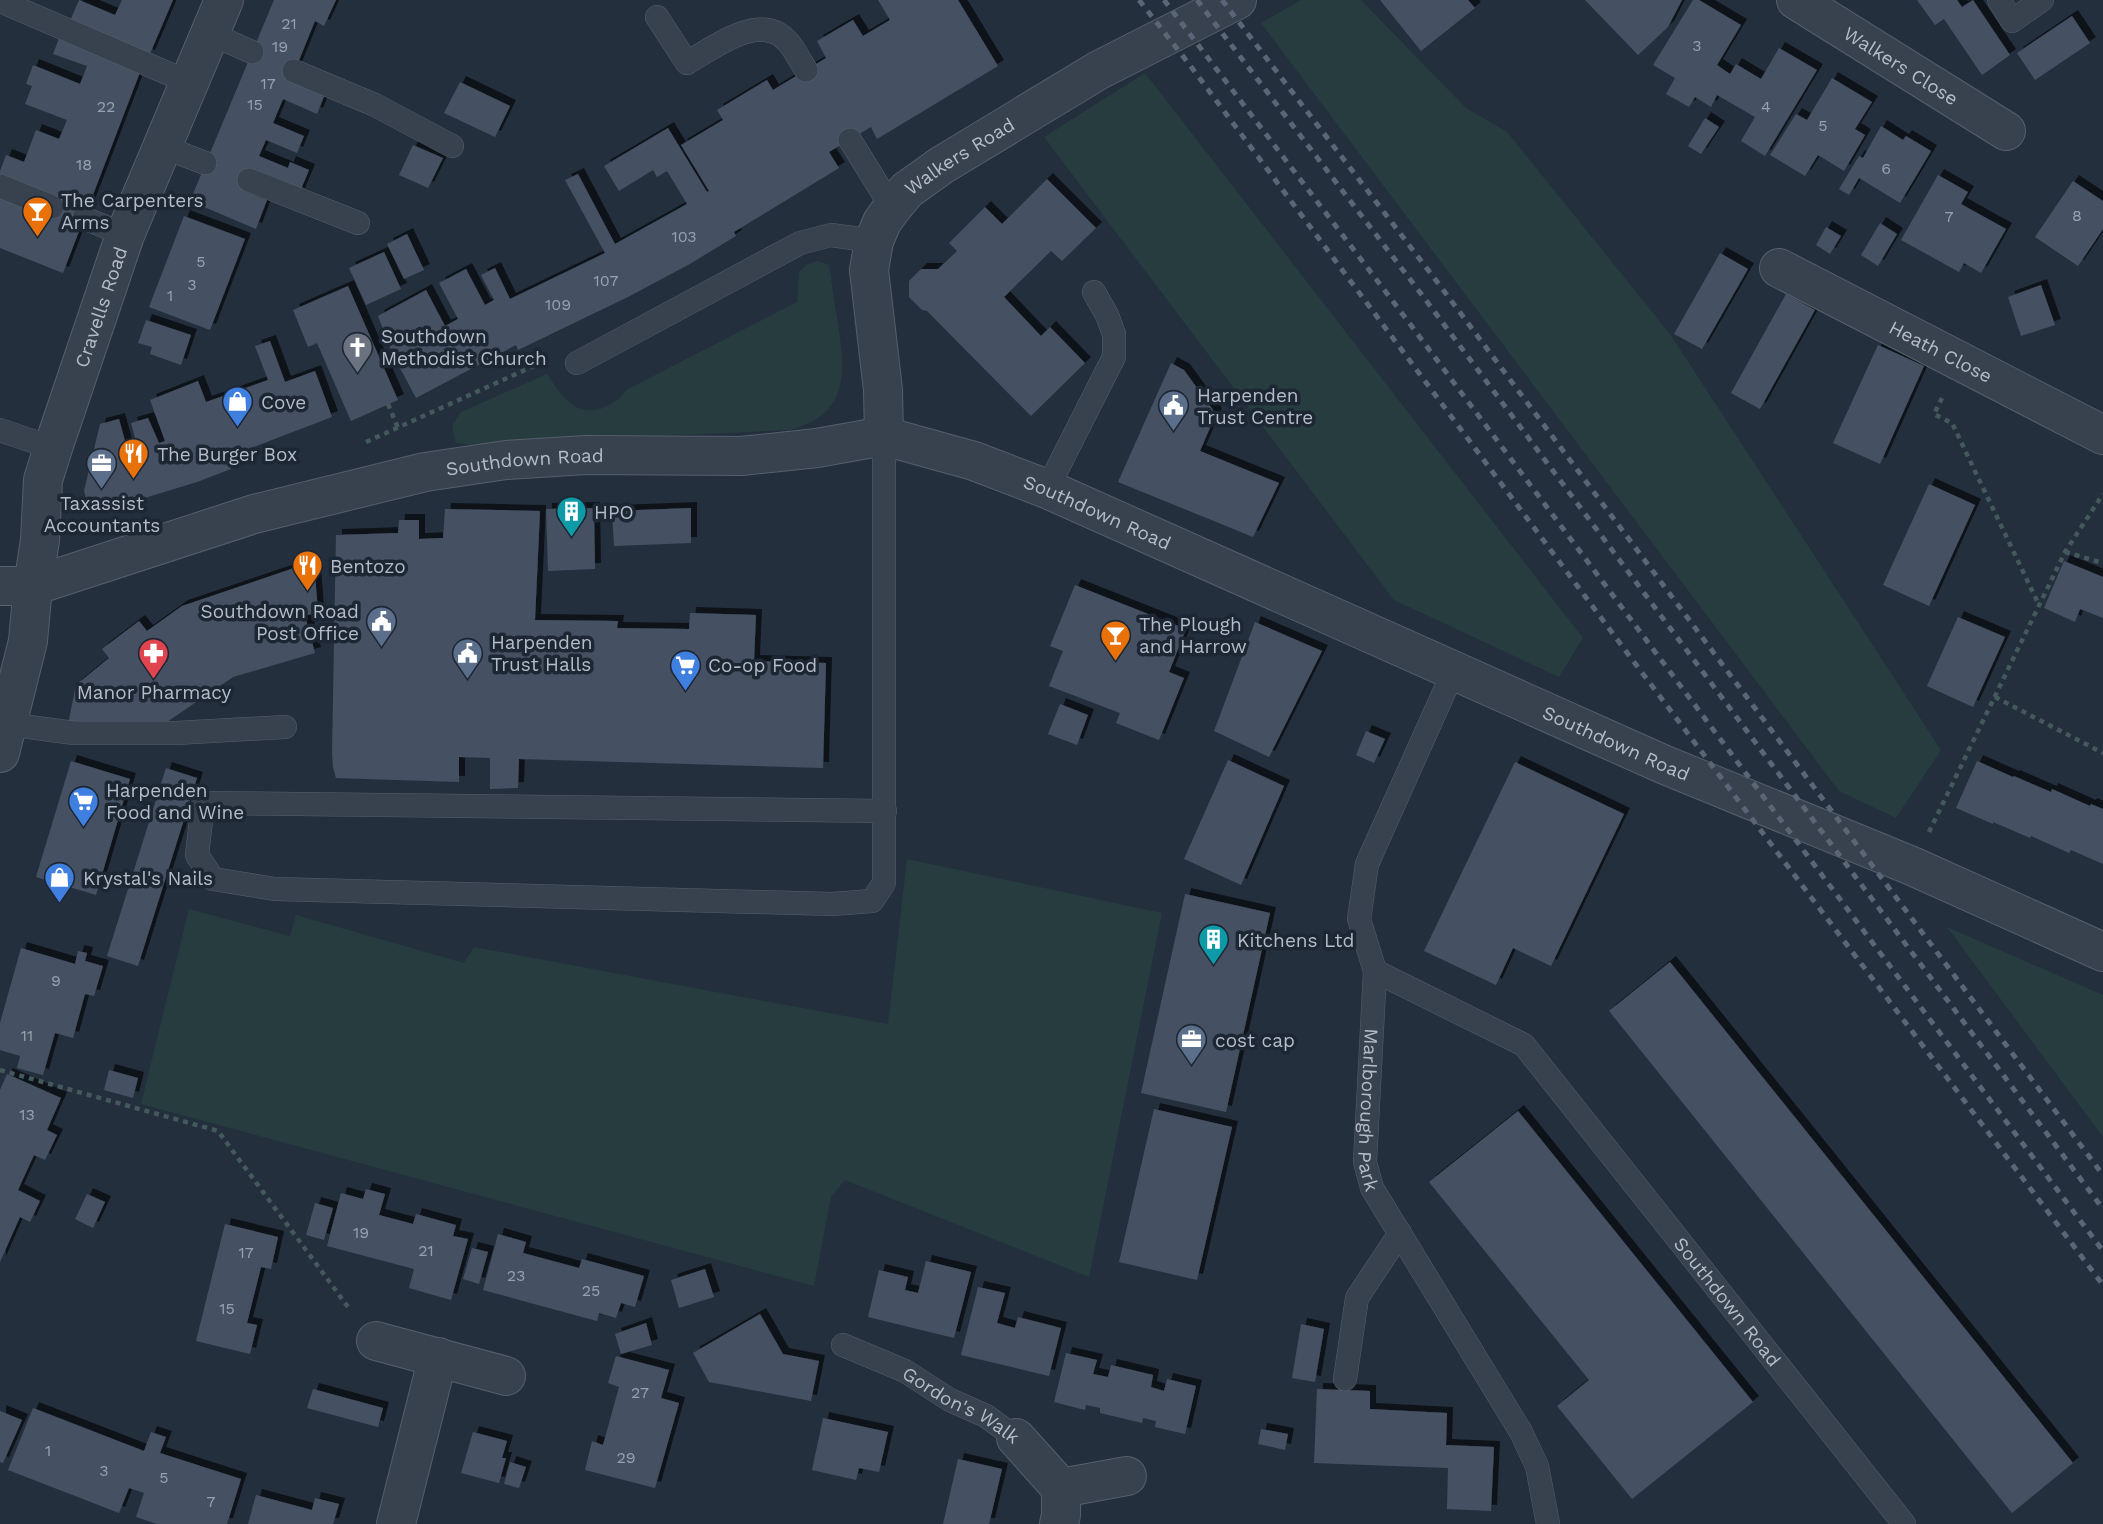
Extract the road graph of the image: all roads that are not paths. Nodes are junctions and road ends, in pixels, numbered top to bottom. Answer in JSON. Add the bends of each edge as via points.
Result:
{"nodes":[{"id":1,"x":1237,"y":0,"type":"edge"},
{"id":2,"x":1796,"y":0,"type":"edge"},
{"id":3,"x":1999,"y":0,"type":"edge"},
{"id":4,"x":2042,"y":0,"type":"edge"},
{"id":5,"x":0,"y":1,"type":"edge"},
{"id":6,"x":216,"y":17,"type":"edge"},
{"id":7,"x":657,"y":17,"type":"dead end"},
{"id":8,"x":252,"y":52,"type":"dead end"},
{"id":9,"x":806,"y":70,"type":"dead end"},
{"id":10,"x":294,"y":71,"type":"dead end"},
{"id":11,"x":188,"y":82,"type":"junction"},
{"id":12,"x":2006,"y":131,"type":"dead end"},
{"id":13,"x":850,"y":140,"type":"dead end"},
{"id":14,"x":161,"y":146,"type":"junction"},
{"id":15,"x":452,"y":146,"type":"dead end"},
{"id":16,"x":205,"y":163,"type":"dead end"},
{"id":17,"x":249,"y":180,"type":"dead end"},
{"id":18,"x":0,"y":186,"type":"edge"},
{"id":19,"x":52,"y":207,"type":"dead end"},
{"id":20,"x":892,"y":208,"type":"junction"},
{"id":21,"x":84,"y":218,"type":"dead end"},
{"id":22,"x":358,"y":223,"type":"dead end"},
{"id":23,"x":125,"y":235,"type":"junction"},
{"id":24,"x":874,"y":241,"type":"junction"},
{"id":25,"x":1779,"y":268,"type":"dead end"},
{"id":26,"x":1094,"y":292,"type":"dead end"},
{"id":27,"x":568,"y":359,"type":"road end"},
{"id":28,"x":0,"y":430,"type":"edge"},
{"id":29,"x":2103,"y":435,"type":"edge"},
{"id":30,"x":884,"y":436,"type":"junction"},
{"id":31,"x":53,"y":448,"type":"junction"},
{"id":32,"x":1047,"y":489,"type":"junction"},
{"id":33,"x":16,"y":586,"type":"edge"},
{"id":34,"x":1454,"y":670,"type":"junction"},
{"id":35,"x":285,"y":727,"type":"dead end"},
{"id":36,"x":3,"y":739,"type":"edge"},
{"id":37,"x":885,"y":811,"type":"junction"},
{"id":38,"x":2103,"y":952,"type":"edge"},
{"id":39,"x":1375,"y":971,"type":"junction"},
{"id":40,"x":1400,"y":1233,"type":"junction"},
{"id":41,"x":376,"y":1341,"type":"road end"},
{"id":42,"x":843,"y":1345,"type":"dead end"},
{"id":43,"x":438,"y":1357,"type":"junction"},
{"id":44,"x":506,"y":1376,"type":"dead end"},
{"id":45,"x":1345,"y":1379,"type":"dead end"},
{"id":46,"x":1016,"y":1438,"type":"joint"},
{"id":47,"x":1126,"y":1476,"type":"dead end"},
{"id":48,"x":1060,"y":1506,"type":"edge"},
{"id":49,"x":396,"y":1524,"type":"edge"},
{"id":50,"x":1548,"y":1524,"type":"edge"},
{"id":51,"x":1904,"y":1524,"type":"edge"}],
"edges":[{"from":1,"to":20,"type":"street","name":"Walkers Road","via":[[1076,83],[942,165],[907,190]]},
{"from":2,"to":12,"type":"street","name":"Walkers Close"},
{"from":3,"to":4,"type":"lane","via":[[2012,21]]},
{"from":5,"to":11,"type":"lane"},
{"from":6,"to":8,"type":"lane"},
{"from":6,"to":11,"type":"street","name":"Cravells Road"},
{"from":7,"to":9,"type":"lane","via":[[687,63],[736,33],[759,29],[787,40]]},
{"from":10,"to":15,"type":"lane","via":[[375,105]]},
{"from":11,"to":14,"type":"street","name":"Cravells Road"},
{"from":13,"to":20,"type":"lane"},
{"from":14,"to":16,"type":"lane"},
{"from":14,"to":23,"type":"street","name":"Cravells Road"},
{"from":17,"to":22,"type":"lane"},
{"from":18,"to":19,"type":"lane"},
{"from":20,"to":24,"type":"street","name":"Walkers Road"},
{"from":21,"to":23,"type":"lane"},
{"from":23,"to":31,"type":"street","name":"Cravells Road"},
{"from":24,"to":27,"type":"lane","via":[[831,235],[800,243]]},
{"from":24,"to":30,"type":"street","name":"Walkers Road","via":[[869,270]]},
{"from":25,"to":29,"type":"street","name":"Heath Close"},
{"from":26,"to":32,"type":"lane","via":[[1114,334],[1114,357]]},
{"from":28,"to":31,"type":"lane"},
{"from":30,"to":32,"type":"street","name":"Southdown Road","via":[[974,461]]},
{"from":30,"to":33,"type":"street","name":"Southdown Road","via":[[741,456],[586,455],[425,472],[254,514]]},
{"from":30,"to":37,"type":"lane"},
{"from":31,"to":33,"type":"street","name":"Cravells Road","via":[[43,480],[40,540]]},
{"from":32,"to":34,"type":"street","name":"Southdown Road"},
{"from":33,"to":36,"type":"street","name":"Cravells Road","via":[[28,642]]},
{"from":34,"to":38,"type":"street","name":"Southdown Road"},
{"from":34,"to":39,"type":"lane","name":"Marlborough Park","via":[[1367,864],[1359,919]]},
{"from":35,"to":36,"type":"lane"},
{"from":37,"to":37,"type":"lane","via":[[884,883],[872,901],[832,904],[275,889],[212,879],[197,855],[203,803]]},
{"from":39,"to":40,"type":"lane","name":"Marlborough Park","via":[[1365,1161],[1372,1188]]},
{"from":39,"to":51,"type":"lane","name":"Southdown Road","via":[[1524,1045]]},
{"from":40,"to":45,"type":"lane","via":[[1357,1298]]},
{"from":40,"to":50,"type":"lane","name":"Marlborough Park","via":[[1521,1432],[1537,1466]]},
{"from":41,"to":43,"type":"street"},
{"from":42,"to":46,"type":"lane","name":"Gordon's Walk","via":[[905,1371]]},
{"from":43,"to":44,"type":"street"},
{"from":43,"to":49,"type":"street"},
{"from":46,"to":48,"type":"street","name":"Gordon's Walk"},
{"from":47,"to":48,"type":"street","name":"Gordon's Walk"}]}
